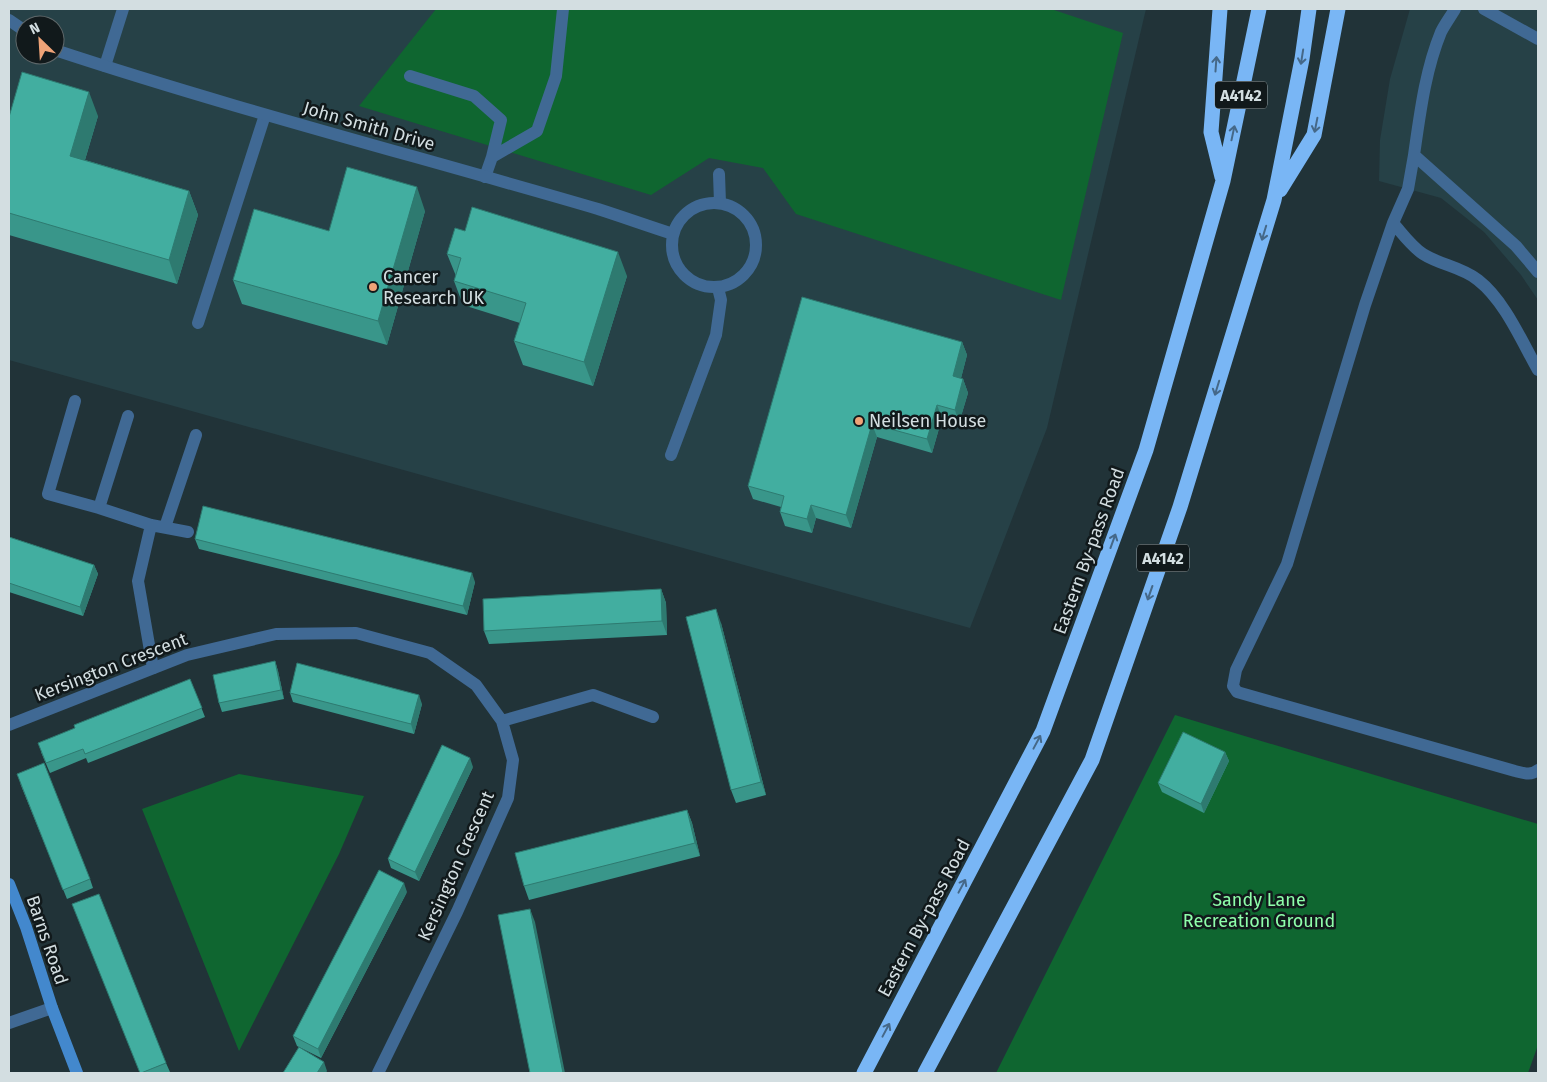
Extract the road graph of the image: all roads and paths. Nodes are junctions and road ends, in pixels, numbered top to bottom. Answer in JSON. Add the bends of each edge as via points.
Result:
{"nodes":[{"id":1,"x":123,"y":9,"type":"edge"},
{"id":2,"x":563,"y":9,"type":"edge"},
{"id":3,"x":1220,"y":9,"type":"edge"},
{"id":4,"x":1260,"y":9,"type":"edge"},
{"id":5,"x":1308,"y":9,"type":"edge"},
{"id":6,"x":1338,"y":9,"type":"edge"},
{"id":7,"x":1456,"y":9,"type":"edge"},
{"id":8,"x":1484,"y":9,"type":"edge"},
{"id":9,"x":1538,"y":39,"type":"edge"},
{"id":10,"x":65,"y":53,"type":"edge"},
{"id":11,"x":105,"y":66,"type":"junction"},
{"id":12,"x":410,"y":76,"type":"dead end"},
{"id":13,"x":265,"y":115,"type":"junction"},
{"id":14,"x":1414,"y":155,"type":"junction"},
{"id":15,"x":492,"y":157,"type":"junction"},
{"id":16,"x":719,"y":174,"type":"dead end"},
{"id":17,"x":485,"y":177,"type":"junction"},
{"id":18,"x":1223,"y":181,"type":"junction"},
{"id":19,"x":1274,"y":200,"type":"junction"},
{"id":20,"x":720,"y":203,"type":"junction"},
{"id":21,"x":1393,"y":223,"type":"junction"},
{"id":22,"x":673,"y":234,"type":"junction"},
{"id":23,"x":1538,"y":272,"type":"edge"},
{"id":24,"x":718,"y":288,"type":"junction"},
{"id":25,"x":198,"y":322,"type":"dead end"},
{"id":26,"x":1538,"y":370,"type":"edge"},
{"id":27,"x":75,"y":401,"type":"dead end"},
{"id":28,"x":128,"y":416,"type":"dead end"},
{"id":29,"x":196,"y":434,"type":"dead end"},
{"id":30,"x":671,"y":455,"type":"dead end"},
{"id":31,"x":99,"y":508,"type":"junction"},
{"id":32,"x":150,"y":525,"type":"junction"},
{"id":33,"x":165,"y":527,"type":"junction"},
{"id":34,"x":188,"y":532,"type":"dead end"},
{"id":35,"x":153,"y":668,"type":"junction"},
{"id":36,"x":653,"y":717,"type":"dead end"},
{"id":37,"x":502,"y":721,"type":"junction"},
{"id":38,"x":9,"y":725,"type":"edge"},
{"id":39,"x":1538,"y":770,"type":"edge"},
{"id":40,"x":9,"y":884,"type":"edge"},
{"id":41,"x":52,"y":1008,"type":"junction"},
{"id":42,"x":9,"y":1023,"type":"edge"},
{"id":43,"x":76,"y":1073,"type":"edge"},
{"id":44,"x":378,"y":1073,"type":"edge"},
{"id":45,"x":864,"y":1073,"type":"edge"},
{"id":46,"x":925,"y":1073,"type":"edge"}],
"edges":[{"from":1,"to":11,"type":"street"},
{"from":2,"to":15,"type":"street","via":[[556,76],[537,131]]},
{"from":18,"to":3,"type":"highway","one_way":true,"via":[[1211,132]]},
{"from":18,"to":4,"type":"highway","name":"Eastern By-pass Road","number":"A4142","one_way":true},
{"from":5,"to":19,"type":"highway","number":"A4142","one_way":true,"via":[[1302,60]]},
{"from":6,"to":19,"type":"highway","one_way":true,"via":[[1314,135]]},
{"from":7,"to":14,"type":"street","via":[[1442,31],[1431,60]]},
{"from":8,"to":9,"type":"street"},
{"from":10,"to":11,"type":"street","name":"John Smith Drive"},
{"from":11,"to":13,"type":"street","name":"John Smith Drive"},
{"from":12,"to":15,"type":"street","via":[[474,96],[500,120]]},
{"from":13,"to":17,"type":"street","name":"John Smith Drive"},
{"from":13,"to":25,"type":"street"},
{"from":14,"to":21,"type":"street","via":[[1408,189]]},
{"from":14,"to":23,"type":"street","via":[[1516,246]]},
{"from":15,"to":17,"type":"street"},
{"from":16,"to":20,"type":"street"},
{"from":17,"to":22,"type":"street","name":"John Smith Drive"},
{"from":45,"to":18,"type":"highway","name":"Eastern By-pass Road","number":"A4142","one_way":true,"via":[[1043,731],[1146,450]]},
{"from":19,"to":46,"type":"highway","number":"A4142","one_way":true,"via":[[1180,507],[1092,760]]},
{"from":20,"to":22,"type":"street","via":[[706,203],[690,210]]},
{"from":20,"to":24,"type":"street","via":[[734,207],[746,216],[757,242],[749,270]]},
{"from":21,"to":26,"type":"street","via":[[1423,254],[1479,280],[1511,321]]},
{"from":21,"to":39,"type":"street","via":[[1287,564],[1236,670],[1233,686],[1237,692],[1515,771],[1528,774]]},
{"from":22,"to":24,"type":"street","via":[[672,251],[676,264],[686,276],[698,284]]},
{"from":24,"to":30,"type":"street","via":[[721,300],[716,335]]},
{"from":27,"to":31,"type":"street","via":[[48,494]]},
{"from":28,"to":31,"type":"street"},
{"from":29,"to":33,"type":"street"},
{"from":31,"to":32,"type":"street"},
{"from":32,"to":33,"type":"street"},
{"from":32,"to":35,"type":"street","via":[[138,581]]},
{"from":33,"to":34,"type":"street"},
{"from":35,"to":37,"type":"street","name":"Kersington Crescent","via":[[188,655],[276,634],[356,633],[430,653],[476,684]]},
{"from":35,"to":38,"type":"street","name":"Kersington Crescent"},
{"from":36,"to":37,"type":"street","via":[[594,695]]},
{"from":37,"to":44,"type":"street","name":"Kersington Crescent","via":[[513,760],[508,798],[457,912]]},
{"from":40,"to":41,"type":"street","name":"Barns Road"},
{"from":41,"to":42,"type":"street","name":"Barns Road"},
{"from":41,"to":43,"type":"street","name":"Barns Road"}]}
